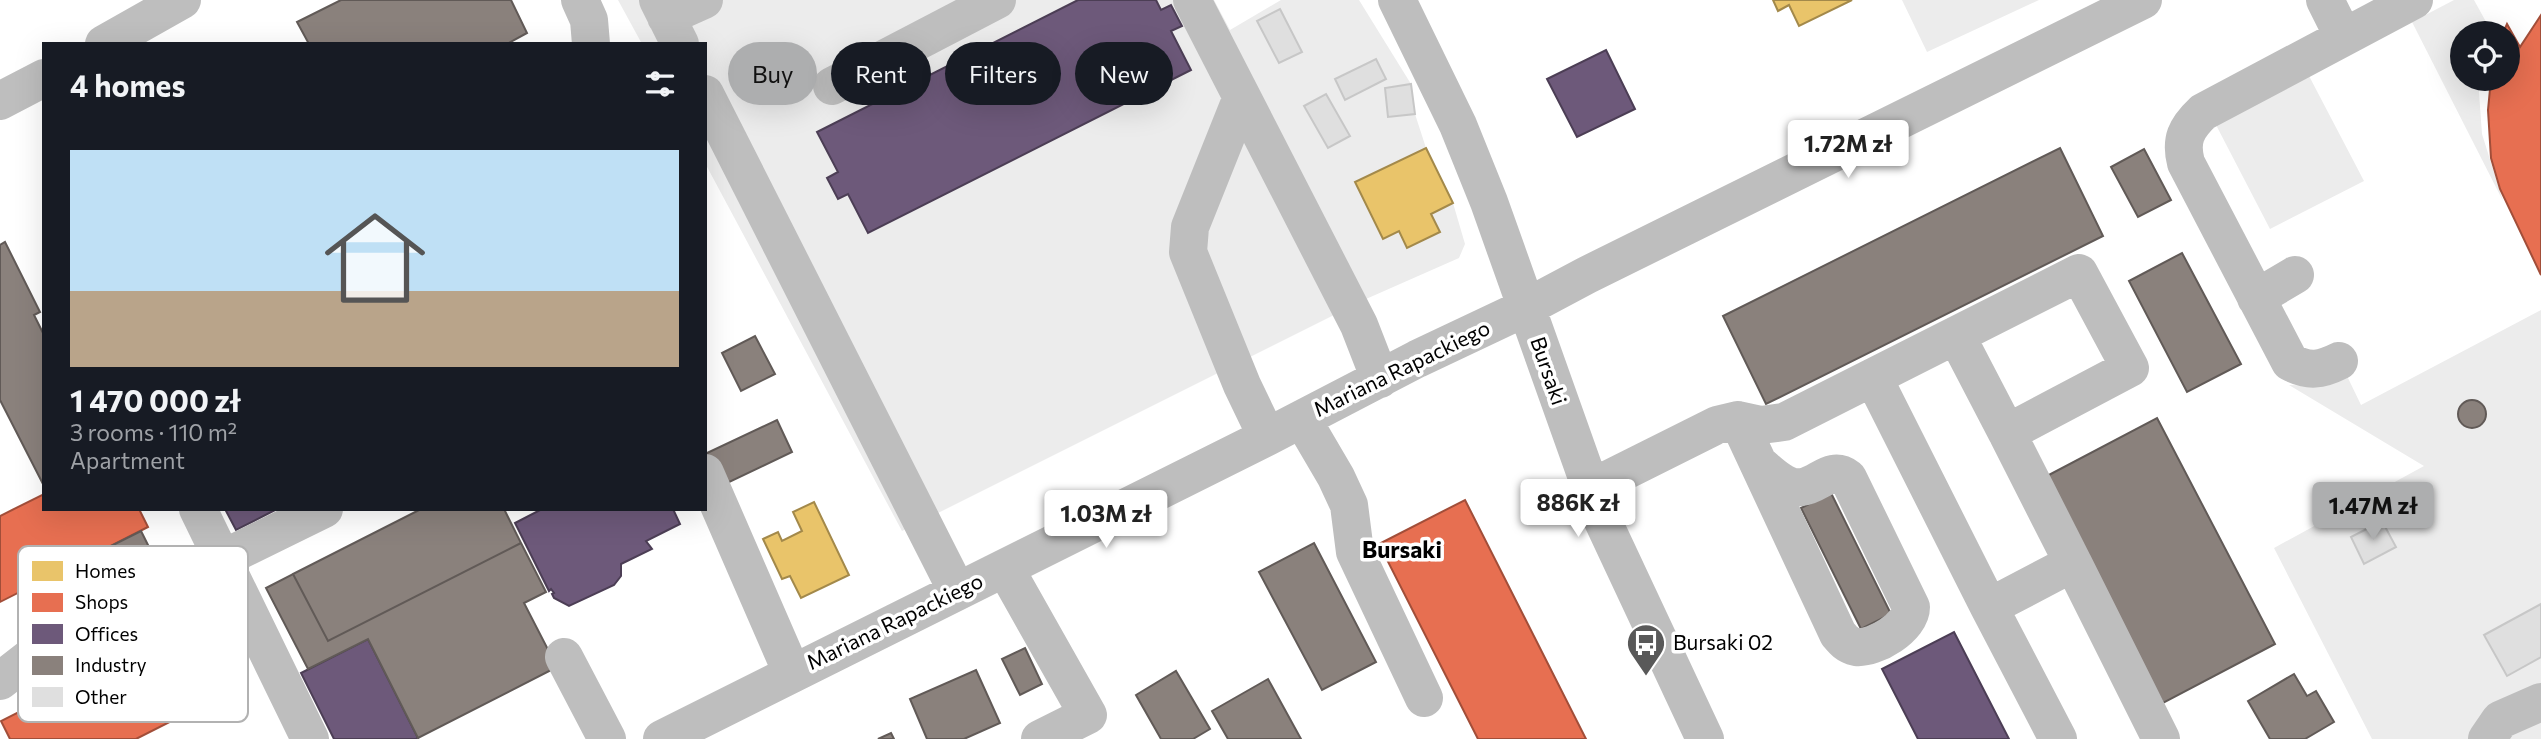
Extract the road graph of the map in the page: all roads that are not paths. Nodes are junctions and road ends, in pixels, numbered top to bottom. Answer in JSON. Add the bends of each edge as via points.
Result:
{"nodes":[{"id":1,"x":182,"y":0,"type":"edge"},
{"id":2,"x":580,"y":0,"type":"edge"},
{"id":3,"x":704,"y":0,"type":"edge"},
{"id":4,"x":997,"y":0,"type":"edge"},
{"id":5,"x":1192,"y":0,"type":"edge"},
{"id":6,"x":1397,"y":0,"type":"edge"},
{"id":7,"x":2143,"y":0,"type":"edge"},
{"id":8,"x":2325,"y":0,"type":"edge"},
{"id":9,"x":2414,"y":0,"type":"edge"},
{"id":10,"x":668,"y":20,"type":"edge"},
{"id":11,"x":2343,"y":36,"type":"junction"},
{"id":12,"x":108,"y":42,"type":"edge"},
{"id":13,"x":591,"y":42,"type":"edge"},
{"id":14,"x":916,"y":42,"type":"edge"},
{"id":15,"x":42,"y":79,"type":"edge"},
{"id":16,"x":1242,"y":97,"type":"junction"},
{"id":17,"x":707,"y":98,"type":"edge"},
{"id":18,"x":0,"y":101,"type":"edge"},
{"id":19,"x":2295,"y":275,"type":"dead end"},
{"id":20,"x":2256,"y":298,"type":"junction"},
{"id":21,"x":1525,"y":309,"type":"junction"},
{"id":22,"x":1956,"y":335,"type":"junction"},
{"id":23,"x":2339,"y":361,"type":"dead end"},
{"id":24,"x":1873,"y":377,"type":"junction"},
{"id":25,"x":1380,"y":379,"type":"junction"},
{"id":26,"x":1302,"y":419,"type":"junction"},
{"id":27,"x":1738,"y":420,"type":"junction"},
{"id":28,"x":2007,"y":433,"type":"junction"},
{"id":29,"x":1267,"y":436,"type":"junction"},
{"id":30,"x":1758,"y":463,"type":"junction"},
{"id":31,"x":707,"y":478,"type":"edge"},
{"id":32,"x":1589,"y":489,"type":"junction"},
{"id":33,"x":199,"y":511,"type":"edge"},
{"id":34,"x":320,"y":511,"type":"edge"},
{"id":35,"x":216,"y":546,"type":"edge"},
{"id":36,"x":248,"y":546,"type":"edge"},
{"id":37,"x":2073,"y":563,"type":"junction"},
{"id":38,"x":1005,"y":568,"type":"junction"},
{"id":39,"x":957,"y":591,"type":"junction"},
{"id":40,"x":1989,"y":607,"type":"junction"},
{"id":41,"x":248,"y":612,"type":"edge"},
{"id":42,"x":564,"y":657,"type":"dead end"},
{"id":43,"x":18,"y":667,"type":"edge"},
{"id":44,"x":792,"y":673,"type":"junction"},
{"id":45,"x":0,"y":681,"type":"edge"},
{"id":46,"x":1424,"y":698,"type":"dead end"},
{"id":47,"x":2541,"y":702,"type":"edge"},
{"id":48,"x":310,"y":739,"type":"edge"},
{"id":49,"x":607,"y":739,"type":"edge"},
{"id":50,"x":662,"y":739,"type":"edge"},
{"id":51,"x":1040,"y":739,"type":"edge"},
{"id":52,"x":1705,"y":739,"type":"edge"},
{"id":53,"x":2057,"y":739,"type":"edge"},
{"id":54,"x":2161,"y":739,"type":"edge"},
{"id":55,"x":2487,"y":739,"type":"edge"}],
"edges":[{"from":1,"to":12,"type":"street"},
{"from":2,"to":13,"type":"street","via":[[589,20]]},
{"from":3,"to":10,"type":"street"},
{"from":4,"to":14,"type":"street"},
{"from":5,"to":16,"type":"street"},
{"from":6,"to":21,"type":"street","name":"Bursaki","via":[[1458,125]]},
{"from":7,"to":21,"type":"street","name":"Mariana Rapackiego"},
{"from":8,"to":11,"type":"street"},
{"from":9,"to":11,"type":"street"},
{"from":11,"to":20,"type":"street","via":[[2203,112],[2184,137],[2186,163]]},
{"from":15,"to":18,"type":"street"},
{"from":16,"to":25,"type":"street","via":[[1359,325]]},
{"from":16,"to":29,"type":"street","via":[[1190,227],[1188,252]]},
{"from":17,"to":39,"type":"street"},
{"from":19,"to":20,"type":"street"},
{"from":20,"to":23,"type":"street","via":[[2290,362],[2313,370]]},
{"from":21,"to":25,"type":"street","name":"Mariana Rapackiego"},
{"from":21,"to":32,"type":"street","name":"Bursaki"},
{"from":22,"to":24,"type":"street"},
{"from":22,"to":28,"type":"street"},
{"from":22,"to":28,"type":"street","via":[[2078,273],[2130,368]]},
{"from":24,"to":27,"type":"street","via":[[1784,422],[1761,425]]},
{"from":24,"to":40,"type":"street"},
{"from":25,"to":26,"type":"street","name":"Mariana Rapackiego"},
{"from":26,"to":29,"type":"street","name":"Mariana Rapackiego"},
{"from":26,"to":46,"type":"street","via":[[1349,505],[1355,552]]},
{"from":27,"to":30,"type":"street"},
{"from":27,"to":32,"type":"street","via":[[1717,425]]},
{"from":28,"to":37,"type":"street"},
{"from":29,"to":38,"type":"street","name":"Mariana Rapackiego"},
{"from":30,"to":30,"type":"street","via":[[1838,634],[1856,647],[1899,631],[1911,615],[1911,607],[1848,478],[1834,473],[1802,487],[1793,486]]},
{"from":31,"to":44,"type":"street"},
{"from":32,"to":52,"type":"street","name":"Bursaki"},
{"from":33,"to":35,"type":"street"},
{"from":34,"to":36,"type":"street"},
{"from":37,"to":40,"type":"street"},
{"from":37,"to":54,"type":"street"},
{"from":38,"to":39,"type":"street","name":"Mariana Rapackiego"},
{"from":38,"to":51,"type":"street","via":[[1088,715]]},
{"from":39,"to":44,"type":"street","name":"Mariana Rapackiego"},
{"from":40,"to":53,"type":"street"},
{"from":41,"to":48,"type":"street"},
{"from":42,"to":49,"type":"street"},
{"from":43,"to":45,"type":"street"},
{"from":44,"to":50,"type":"street","name":"Mariana Rapackiego"},
{"from":47,"to":55,"type":"street","via":[[2500,720]]}]}
